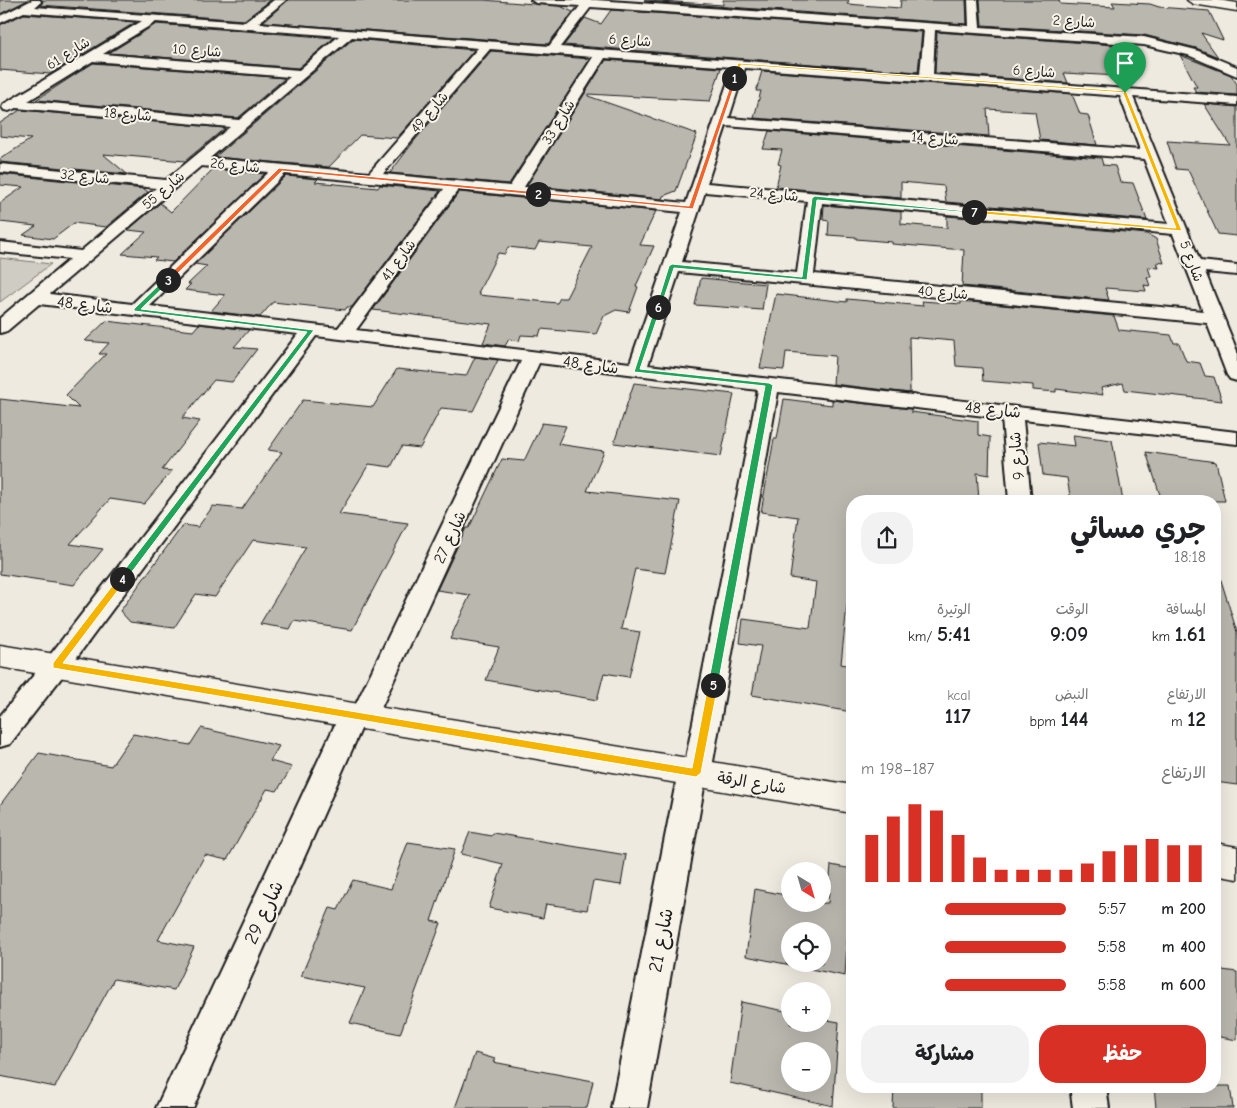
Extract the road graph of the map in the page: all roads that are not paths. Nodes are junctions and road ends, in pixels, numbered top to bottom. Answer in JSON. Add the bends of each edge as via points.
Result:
{"nodes":[{"id":1,"x":40,"y":0,"type":"edge"},
{"id":2,"x":281,"y":0,"type":"edge"},
{"id":3,"x":536,"y":0,"type":"edge"},
{"id":4,"x":973,"y":0,"type":"edge"},
{"id":5,"x":1193,"y":0,"type":"edge"},
{"id":6,"x":1211,"y":0,"type":"edge"},
{"id":7,"x":590,"y":2,"type":"edge"},
{"id":8,"x":1237,"y":2,"type":"edge"},
{"id":9,"x":1237,"y":7,"type":"edge"},
{"id":10,"x":0,"y":9,"type":"edge"},
{"id":11,"x":21,"y":10,"type":"junction"},
{"id":12,"x":153,"y":19,"type":"junction"},
{"id":13,"x":0,"y":20,"type":"edge"},
{"id":14,"x":246,"y":26,"type":"junction"},
{"id":15,"x":930,"y":26,"type":"junction"},
{"id":16,"x":975,"y":30,"type":"junction"},
{"id":17,"x":349,"y":34,"type":"junction"},
{"id":18,"x":486,"y":46,"type":"junction"},
{"id":19,"x":552,"y":50,"type":"junction"},
{"id":20,"x":602,"y":54,"type":"junction"},
{"id":21,"x":90,"y":57,"type":"junction"},
{"id":22,"x":740,"y":64,"type":"junction"},
{"id":23,"x":1237,"y":72,"type":"edge"},
{"id":24,"x":302,"y":74,"type":"junction"},
{"id":25,"x":926,"y":78,"type":"junction"},
{"id":26,"x":1125,"y":93,"type":"junction"},
{"id":27,"x":1237,"y":101,"type":"edge"},
{"id":28,"x":14,"y":104,"type":"junction"},
{"id":29,"x":0,"y":113,"type":"edge"},
{"id":30,"x":720,"y":122,"type":"junction"},
{"id":31,"x":242,"y":124,"type":"junction"},
{"id":32,"x":1150,"y":155,"type":"junction"},
{"id":33,"x":198,"y":161,"type":"junction"},
{"id":34,"x":0,"y":168,"type":"edge"},
{"id":35,"x":281,"y":170,"type":"junction"},
{"id":36,"x":372,"y":178,"type":"junction"},
{"id":37,"x":169,"y":185,"type":"junction"},
{"id":38,"x":454,"y":186,"type":"junction"},
{"id":39,"x":698,"y":188,"type":"junction"},
{"id":40,"x":514,"y":191,"type":"junction"},
{"id":41,"x":815,"y":198,"type":"junction"},
{"id":42,"x":691,"y":208,"type":"junction"},
{"id":43,"x":1180,"y":230,"type":"junction"},
{"id":44,"x":0,"y":247,"type":"edge"},
{"id":45,"x":84,"y":256,"type":"junction"},
{"id":46,"x":672,"y":266,"type":"junction"},
{"id":47,"x":1194,"y":266,"type":"junction"},
{"id":48,"x":1237,"y":270,"type":"edge"},
{"id":49,"x":805,"y":279,"type":"junction"},
{"id":50,"x":35,"y":298,"type":"junction"},
{"id":51,"x":136,"y":310,"type":"junction"},
{"id":52,"x":1214,"y":318,"type":"junction"},
{"id":53,"x":0,"y":327,"type":"edge"},
{"id":54,"x":311,"y":330,"type":"junction"},
{"id":55,"x":343,"y":334,"type":"junction"},
{"id":56,"x":534,"y":356,"type":"junction"},
{"id":57,"x":637,"y":370,"type":"junction"},
{"id":58,"x":1237,"y":375,"type":"edge"},
{"id":59,"x":769,"y":385,"type":"junction"},
{"id":60,"x":1012,"y":411,"type":"junction"},
{"id":61,"x":1237,"y":438,"type":"edge"},
{"id":62,"x":1019,"y":495,"type":"edge"},
{"id":63,"x":0,"y":656,"type":"edge"},
{"id":64,"x":56,"y":666,"type":"junction"},
{"id":65,"x":358,"y":716,"type":"junction"},
{"id":66,"x":0,"y":736,"type":"edge"},
{"id":67,"x":694,"y":773,"type":"junction"},
{"id":68,"x":846,"y":798,"type":"edge"},
{"id":69,"x":1221,"y":860,"type":"edge"},
{"id":70,"x":1237,"y":863,"type":"edge"},
{"id":71,"x":1089,"y":1093,"type":"edge"},
{"id":72,"x":174,"y":1108,"type":"edge"},
{"id":73,"x":629,"y":1108,"type":"edge"},
{"id":74,"x":1090,"y":1108,"type":"edge"}],
"edges":[{"from":1,"to":11,"type":"street"},
{"from":2,"to":14,"type":"street"},
{"from":3,"to":7,"type":"street","name":"شارع 2"},
{"from":4,"to":16,"type":"street"},
{"from":5,"to":9,"type":"street"},
{"from":6,"to":8,"type":"street"},
{"from":7,"to":15,"type":"street","name":"شارع 2"},
{"from":7,"to":19,"type":"street"},
{"from":10,"to":11,"type":"street","name":"شارع 6"},
{"from":11,"to":12,"type":"street","name":"شارع 6"},
{"from":11,"to":13,"type":"street"},
{"from":12,"to":14,"type":"street","name":"شارع 6"},
{"from":12,"to":21,"type":"street","name":"شارع 61"},
{"from":14,"to":17,"type":"street","name":"شارع 6"},
{"from":15,"to":16,"type":"street","name":"شارع 2"},
{"from":15,"to":25,"type":"street"},
{"from":16,"to":23,"type":"street","name":"شارع 2","via":[[1144,41],[1188,53]]},
{"from":17,"to":18,"type":"street","name":"شارع 6"},
{"from":17,"to":24,"type":"street","name":"شارع 55"},
{"from":18,"to":19,"type":"street","name":"شارع 6"},
{"from":18,"to":36,"type":"street","name":"شارع 49"},
{"from":19,"to":20,"type":"street","name":"شارع 6"},
{"from":20,"to":22,"type":"street","name":"شارع 6"},
{"from":20,"to":40,"type":"street","name":"شارع 33"},
{"from":21,"to":24,"type":"street","name":"شارع 10"},
{"from":21,"to":28,"type":"street","name":"شارع 61"},
{"from":22,"to":25,"type":"street","name":"شارع 6"},
{"from":22,"to":30,"type":"street"},
{"from":24,"to":31,"type":"street","name":"شارع 55"},
{"from":25,"to":26,"type":"street","name":"شارع 6"},
{"from":26,"to":27,"type":"street","name":"شارع 6"},
{"from":26,"to":32,"type":"street","name":"شارع 5"},
{"from":28,"to":29,"type":"street","name":"شارع 61"},
{"from":28,"to":31,"type":"street","name":"شارع 18"},
{"from":30,"to":32,"type":"street","name":"شارع 14"},
{"from":30,"to":39,"type":"street"},
{"from":31,"to":33,"type":"street","name":"شارع 55"},
{"from":32,"to":43,"type":"street","name":"شارع 5"},
{"from":33,"to":35,"type":"street","name":"شارع 26"},
{"from":33,"to":37,"type":"street","name":"شارع 55"},
{"from":34,"to":37,"type":"street","name":"شارع 32"},
{"from":35,"to":36,"type":"street","name":"شارع 26"},
{"from":35,"to":51,"type":"street"},
{"from":36,"to":38,"type":"street","name":"شارع 26"},
{"from":37,"to":45,"type":"street","name":"شارع 55"},
{"from":38,"to":40,"type":"street","name":"شارع 26"},
{"from":38,"to":55,"type":"street","name":"شارع 41"},
{"from":39,"to":41,"type":"street","name":"شارع 24"},
{"from":39,"to":42,"type":"street"},
{"from":40,"to":42,"type":"street","name":"شارع 26"},
{"from":41,"to":43,"type":"street","name":"شارع 24"},
{"from":41,"to":49,"type":"street"},
{"from":42,"to":46,"type":"street"},
{"from":43,"to":47,"type":"street","name":"شارع 5"},
{"from":44,"to":45,"type":"street"},
{"from":45,"to":50,"type":"street","name":"شارع 55"},
{"from":46,"to":49,"type":"street","name":"شارع 40"},
{"from":46,"to":57,"type":"street"},
{"from":47,"to":48,"type":"street"},
{"from":47,"to":52,"type":"street","name":"شارع 5"},
{"from":49,"to":52,"type":"street","name":"شارع 40"},
{"from":50,"to":51,"type":"street","name":"شارع 48"},
{"from":50,"to":53,"type":"street","name":"شارع 55"},
{"from":51,"to":54,"type":"street","name":"شارع 48"},
{"from":52,"to":58,"type":"street","name":"شارع 5"},
{"from":54,"to":55,"type":"street","name":"شارع 48"},
{"from":54,"to":64,"type":"street"},
{"from":55,"to":56,"type":"street","name":"شارع 48"},
{"from":56,"to":57,"type":"street","name":"شارع 48"},
{"from":56,"to":65,"type":"street","name":"شارع 27"},
{"from":57,"to":59,"type":"street","name":"شارع 48"},
{"from":59,"to":60,"type":"street","name":"شارع 48"},
{"from":59,"to":67,"type":"street","name":"شارع 21"},
{"from":60,"to":61,"type":"street","name":"شارع 48"},
{"from":60,"to":62,"type":"street","name":"شارع 9"},
{"from":63,"to":64,"type":"street","name":"شارع الرقة"},
{"from":64,"to":65,"type":"street","name":"شارع الرقة"},
{"from":64,"to":66,"type":"street"},
{"from":65,"to":67,"type":"street","name":"شارع الرقة"},
{"from":65,"to":72,"type":"street","name":"شارع 29"},
{"from":67,"to":68,"type":"street","name":"شارع الرقة"},
{"from":67,"to":73,"type":"street","name":"شارع 21"},
{"from":69,"to":70,"type":"street"},
{"from":71,"to":74,"type":"street"}]}
